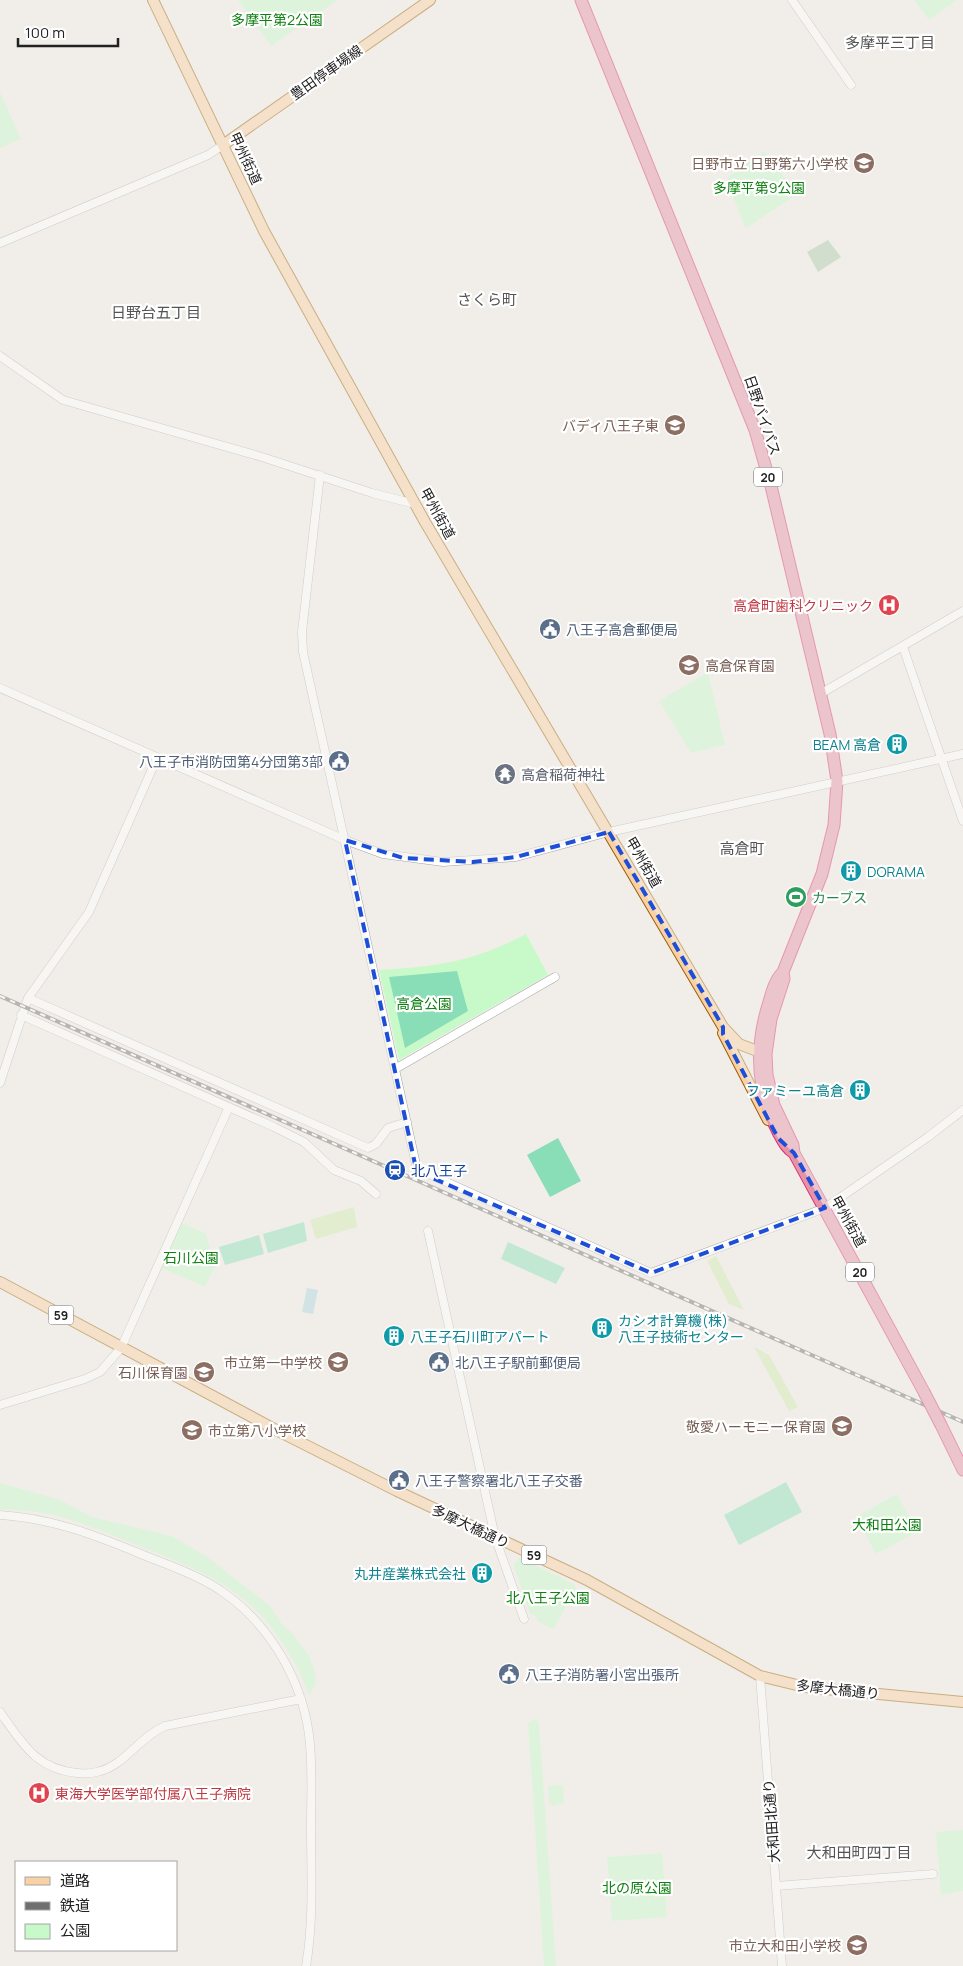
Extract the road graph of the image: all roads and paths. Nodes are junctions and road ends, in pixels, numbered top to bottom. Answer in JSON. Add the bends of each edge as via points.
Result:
{"nodes":[{"id":1,"x":153,"y":0,"type":"edge"},
{"id":2,"x":430,"y":0,"type":"edge"},
{"id":3,"x":581,"y":0,"type":"edge"},
{"id":4,"x":792,"y":0,"type":"edge"},
{"id":5,"x":851,"y":85,"type":"dead end"},
{"id":6,"x":223,"y":145,"type":"junction"},
{"id":7,"x":0,"y":243,"type":"edge"},
{"id":8,"x":0,"y":356,"type":"edge"},
{"id":9,"x":320,"y":475,"type":"junction"},
{"id":10,"x":415,"y":504,"type":"junction"},
{"id":11,"x":963,"y":611,"type":"edge"},
{"id":12,"x":903,"y":647,"type":"junction"},
{"id":13,"x":0,"y":688,"type":"edge"},
{"id":14,"x":820,"y":694,"type":"junction"},
{"id":15,"x":963,"y":754,"type":"edge"},
{"id":16,"x":157,"y":758,"type":"junction"},
{"id":17,"x":940,"y":759,"type":"junction"},
{"id":18,"x":837,"y":781,"type":"junction"},
{"id":19,"x":963,"y":821,"type":"edge"},
{"id":20,"x":609,"y":832,"type":"junction"},
{"id":21,"x":345,"y":840,"type":"junction"},
{"id":22,"x":555,"y":977,"type":"dead end"},
{"id":23,"x":28,"y":998,"type":"junction"},
{"id":24,"x":21,"y":1015,"type":"junction"},
{"id":25,"x":723,"y":1027,"type":"junction"},
{"id":26,"x":762,"y":1053,"type":"junction"},
{"id":27,"x":395,"y":1069,"type":"junction"},
{"id":28,"x":0,"y":1083,"type":"edge"},
{"id":29,"x":229,"y":1108,"type":"junction"},
{"id":30,"x":963,"y":1110,"type":"edge"},
{"id":31,"x":407,"y":1122,"type":"junction"},
{"id":32,"x":783,"y":1141,"type":"junction"},
{"id":33,"x":794,"y":1153,"type":"junction"},
{"id":34,"x":376,"y":1194,"type":"dead end"},
{"id":35,"x":825,"y":1208,"type":"junction"},
{"id":36,"x":428,"y":1231,"type":"dead end"},
{"id":37,"x":0,"y":1282,"type":"edge"},
{"id":38,"x":121,"y":1348,"type":"junction"},
{"id":39,"x":0,"y":1405,"type":"edge"},
{"id":40,"x":963,"y":1470,"type":"edge"},
{"id":41,"x":0,"y":1515,"type":"edge"},
{"id":42,"x":496,"y":1537,"type":"junction"},
{"id":43,"x":524,"y":1620,"type":"dead end"},
{"id":44,"x":760,"y":1676,"type":"junction"},
{"id":45,"x":301,"y":1699,"type":"junction"},
{"id":46,"x":963,"y":1702,"type":"edge"},
{"id":47,"x":0,"y":1712,"type":"edge"},
{"id":48,"x":934,"y":1874,"type":"dead end"},
{"id":49,"x":776,"y":1886,"type":"junction"},
{"id":50,"x":306,"y":1966,"type":"edge"},
{"id":51,"x":782,"y":1966,"type":"edge"}],
"edges":[{"from":1,"to":6,"type":"main road","name":"甲州街道"},
{"from":2,"to":6,"type":"main road","name":"豊田停車場線"},
{"from":3,"to":14,"type":"highway","name":"日野バイパス","number":"20","via":[[755,430]]},
{"from":4,"to":5,"type":"street"},
{"from":6,"to":7,"type":"street","via":[[208,155]]},
{"from":6,"to":10,"type":"main road","name":"甲州街道","via":[[264,231]]},
{"from":8,"to":9,"type":"street","via":[[63,400]]},
{"from":9,"to":10,"type":"street"},
{"from":9,"to":21,"type":"street","via":[[302,643]]},
{"from":10,"to":20,"type":"main road","name":"甲州街道"},
{"from":11,"to":12,"type":"street"},
{"from":12,"to":14,"type":"street"},
{"from":12,"to":17,"type":"street"},
{"from":13,"to":16,"type":"street"},
{"from":14,"to":18,"type":"highway","name":"日野バイパス","number":"20"},
{"from":15,"to":17,"type":"street"},
{"from":16,"to":21,"type":"street"},
{"from":16,"to":23,"type":"street","via":[[88,912]]},
{"from":17,"to":18,"type":"street"},
{"from":17,"to":19,"type":"street"},
{"from":18,"to":20,"type":"street"},
{"from":18,"to":26,"type":"highway","name":"日野バイパス","number":"20","via":[[830,844],[784,972],[778,978],[767,1007]]},
{"from":20,"to":21,"type":"street","via":[[516,857],[473,862],[403,858]]},
{"from":20,"to":25,"type":"main road","name":"甲州街道"},
{"from":21,"to":27,"type":"street"},
{"from":22,"to":27,"type":"street"},
{"from":23,"to":24,"type":"street"},
{"from":23,"to":31,"type":"street","via":[[368,1148],[376,1144],[388,1128]]},
{"from":24,"to":28,"type":"street"},
{"from":24,"to":29,"type":"street"},
{"from":25,"to":26,"type":"main road","name":"甲州街道","via":[[739,1044]]},
{"from":25,"to":32,"type":"main road","name":"甲州街道","via":[[723,1034],[778,1138]]},
{"from":26,"to":32,"type":"highway","name":"日野バイパス","number":"20","via":[[763,1094]]},
{"from":26,"to":33,"type":"highway","name":"甲州街道","number":"20","via":[[774,1105]]},
{"from":27,"to":31,"type":"street"},
{"from":29,"to":34,"type":"street","via":[[304,1142],[334,1170],[361,1181]]},
{"from":29,"to":38,"type":"street"},
{"from":30,"to":35,"type":"street"},
{"from":31,"to":35,"type":"street","via":[[415,1164],[421,1173],[651,1273]]},
{"from":32,"to":33,"type":"highway","name":"日野バイパス","number":"20"},
{"from":33,"to":35,"type":"highway","name":"甲州街道","number":"20"},
{"from":35,"to":40,"type":"highway","name":"甲州街道","number":"20","bridge":true},
{"from":36,"to":42,"type":"street"},
{"from":37,"to":38,"type":"main road","name":"多摩大橋通り","number":"59"},
{"from":38,"to":39,"type":"street","via":[[100,1372]]},
{"from":38,"to":42,"type":"main road","name":"多摩大橋通り","number":"59","via":[[280,1432]]},
{"from":41,"to":45,"type":"street","via":[[25,1516],[62,1524],[102,1538],[226,1594],[272,1642]]},
{"from":42,"to":43,"type":"street"},
{"from":42,"to":44,"type":"main road","name":"多摩大橋通り","number":"59","via":[[622,1599]]},
{"from":44,"to":46,"type":"main road","name":"多摩大橋通り","number":"59","via":[[805,1687]]},
{"from":44,"to":49,"type":"street","name":"大和田北通り"},
{"from":45,"to":47,"type":"street","via":[[165,1726],[146,1736],[115,1764],[82,1774],[62,1772],[43,1763],[24,1745]]},
{"from":45,"to":50,"type":"street","via":[[309,1734],[312,1787],[310,1922]]},
{"from":48,"to":49,"type":"street"},
{"from":49,"to":51,"type":"street","name":"大和田北通り"}]}
